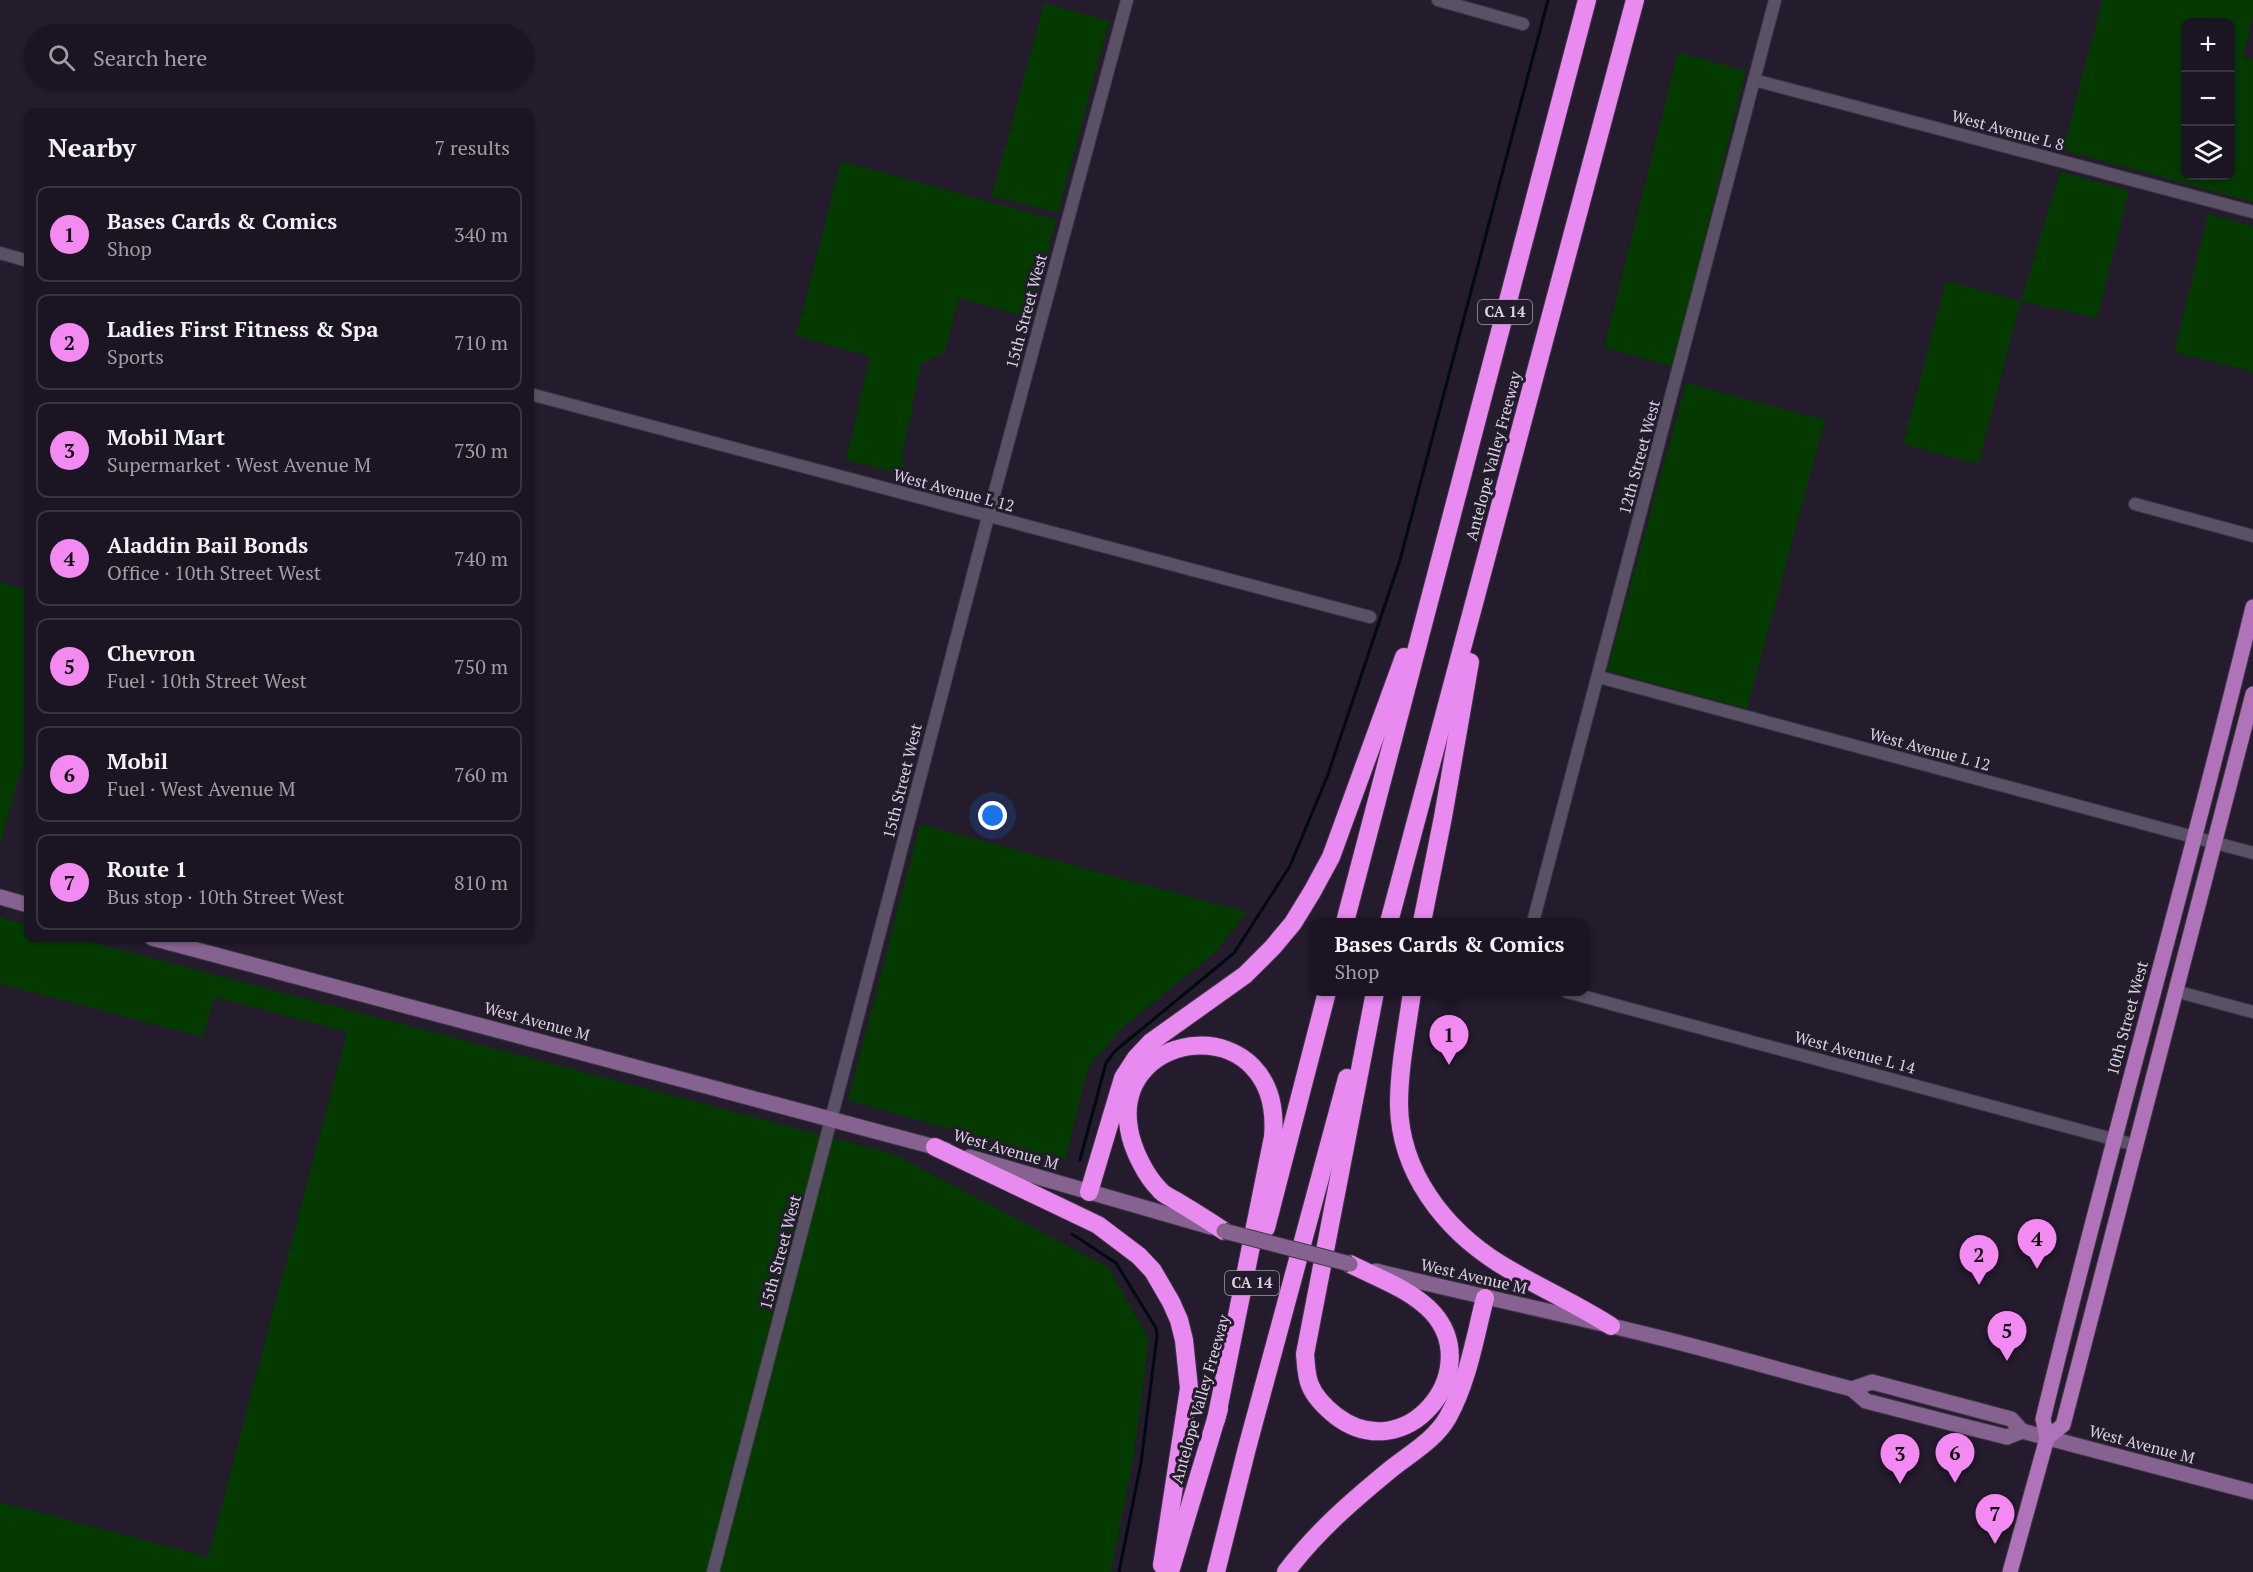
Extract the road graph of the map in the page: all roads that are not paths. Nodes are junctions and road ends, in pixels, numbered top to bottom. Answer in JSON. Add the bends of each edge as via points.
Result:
{"nodes":[{"id":1,"x":1127,"y":0,"type":"edge"},
{"id":2,"x":1438,"y":0,"type":"edge"},
{"id":3,"x":1587,"y":0,"type":"edge"},
{"id":4,"x":1635,"y":0,"type":"edge"},
{"id":5,"x":1775,"y":0,"type":"edge"},
{"id":6,"x":1523,"y":24,"type":"dead end"},
{"id":7,"x":1754,"y":80,"type":"junction"},
{"id":8,"x":2253,"y":212,"type":"edge"},
{"id":9,"x":0,"y":253,"type":"edge"},
{"id":10,"x":24,"y":260,"type":"edge"},
{"id":11,"x":534,"y":395,"type":"edge"},
{"id":12,"x":2135,"y":504,"type":"dead end"},
{"id":13,"x":988,"y":517,"type":"junction"},
{"id":14,"x":2253,"y":536,"type":"edge"},
{"id":15,"x":1489,"y":546,"type":"junction"},
{"id":16,"x":2253,"y":607,"type":"edge"},
{"id":17,"x":1370,"y":616,"type":"dead end"},
{"id":18,"x":1423,"y":624,"type":"junction"},
{"id":19,"x":1599,"y":677,"type":"junction"},
{"id":20,"x":2253,"y":694,"type":"edge"},
{"id":21,"x":2194,"y":838,"type":"junction"},
{"id":22,"x":2213,"y":843,"type":"junction"},
{"id":23,"x":2253,"y":853,"type":"edge"},
{"id":24,"x":0,"y":897,"type":"edge"},
{"id":25,"x":24,"y":904,"type":"edge"},
{"id":26,"x":1346,"y":918,"type":"edge"},
{"id":27,"x":1390,"y":918,"type":"edge"},
{"id":28,"x":1423,"y":918,"type":"edge"},
{"id":29,"x":1534,"y":918,"type":"edge"},
{"id":30,"x":167,"y":942,"type":"edge"},
{"id":31,"x":2175,"y":992,"type":"junction"},
{"id":32,"x":1326,"y":996,"type":"edge"},
{"id":33,"x":1372,"y":996,"type":"edge"},
{"id":34,"x":1372,"y":996,"type":"edge"},
{"id":35,"x":1412,"y":996,"type":"edge"},
{"id":36,"x":1582,"y":996,"type":"edge"},
{"id":37,"x":2253,"y":1012,"type":"edge"},
{"id":38,"x":832,"y":1118,"type":"junction"},
{"id":39,"x":2114,"y":1140,"type":"junction"},
{"id":40,"x":2135,"y":1145,"type":"junction"},
{"id":41,"x":935,"y":1147,"type":"junction"},
{"id":42,"x":1089,"y":1192,"type":"junction"},
{"id":43,"x":1224,"y":1231,"type":"junction"},
{"id":44,"x":1350,"y":1264,"type":"junction"},
{"id":45,"x":1485,"y":1298,"type":"junction"},
{"id":46,"x":1611,"y":1326,"type":"junction"},
{"id":47,"x":1216,"y":1420,"type":"junction"},
{"id":48,"x":2048,"y":1438,"type":"junction"},
{"id":49,"x":2253,"y":1492,"type":"edge"},
{"id":50,"x":713,"y":1572,"type":"edge"},
{"id":51,"x":1161,"y":1572,"type":"edge"},
{"id":52,"x":1170,"y":1572,"type":"edge"},
{"id":53,"x":1216,"y":1572,"type":"edge"},
{"id":54,"x":1286,"y":1572,"type":"edge"},
{"id":55,"x":2010,"y":1572,"type":"edge"}],
"edges":[{"from":1,"to":13,"type":"street","name":"15th Street West"},
{"from":2,"to":6,"type":"street"},
{"from":3,"to":18,"type":"highway","name":"Antelope Valley Freeway","number":"CA 14"},
{"from":4,"to":15,"type":"highway","name":"Antelope Valley Freeway","number":"CA 14"},
{"from":5,"to":7,"type":"street","name":"12th Street West"},
{"from":7,"to":8,"type":"street","name":"West Avenue L 8"},
{"from":7,"to":19,"type":"street","name":"12th Street West"},
{"from":9,"to":10,"type":"street"},
{"from":11,"to":13,"type":"street","name":"West Avenue L 12"},
{"from":12,"to":14,"type":"street"},
{"from":13,"to":17,"type":"street","name":"West Avenue L 12"},
{"from":13,"to":38,"type":"street","name":"15th Street West"},
{"from":15,"to":27,"type":"highway","name":"Antelope Valley Freeway","number":"CA 14"},
{"from":15,"to":28,"type":"highway"},
{"from":16,"to":21,"type":"main road","name":"10th Street West"},
{"from":18,"to":26,"type":"highway","name":"Antelope Valley Freeway","number":"CA 14"},
{"from":18,"to":42,"type":"highway","via":[[1402,660],[1331,856],[1312,892],[1286,931],[1245,975],[1151,1042],[1136,1058],[1123,1078]]},
{"from":19,"to":21,"type":"street","name":"West Avenue L 12"},
{"from":19,"to":29,"type":"street","name":"12th Street West"},
{"from":20,"to":22,"type":"main road","name":"10th Street West"},
{"from":21,"to":22,"type":"street","name":"West Avenue L 12"},
{"from":21,"to":39,"type":"main road","name":"10th Street West"},
{"from":22,"to":23,"type":"street","name":"West Avenue L 12"},
{"from":22,"to":31,"type":"main road","name":"10th Street West"},
{"from":24,"to":25,"type":"main road"},
{"from":30,"to":38,"type":"main road","name":"West Avenue M"},
{"from":31,"to":37,"type":"street"},
{"from":31,"to":40,"type":"main road","name":"10th Street West"},
{"from":32,"to":47,"type":"highway","name":"Antelope Valley Freeway","number":"CA 14"},
{"from":33,"to":44,"type":"highway","via":[[1305,1353],[1309,1385],[1324,1407],[1348,1425],[1366,1430],[1402,1427],[1428,1411],[1445,1383],[1449,1357],[1446,1336],[1435,1315],[1419,1299]]},
{"from":34,"to":53,"type":"highway","number":"CA 14"},
{"from":35,"to":46,"type":"highway","via":[[1399,1104],[1405,1146],[1424,1192],[1453,1227],[1483,1252]]},
{"from":36,"to":39,"type":"street","name":"West Avenue L 14"},
{"from":38,"to":41,"type":"main road","name":"West Avenue M"},
{"from":38,"to":50,"type":"street","name":"15th Street West"},
{"from":39,"to":40,"type":"street","name":"West Avenue L 14"},
{"from":39,"to":48,"type":"main road","name":"10th Street West","via":[[2043,1419]]},
{"from":40,"to":48,"type":"main road","name":"10th Street West","via":[[2063,1425]]},
{"from":41,"to":42,"type":"main road","name":"West Avenue M"},
{"from":41,"to":51,"type":"highway","via":[[1098,1225],[1140,1256],[1171,1302],[1184,1340],[1189,1388]]},
{"from":42,"to":43,"type":"main road","name":"West Avenue M"},
{"from":43,"to":44,"type":"main road","name":"West Avenue M","bridge":true},
{"from":43,"to":47,"type":"highway","via":[[1159,1190],[1130,1138],[1127,1120],[1132,1089],[1153,1062],[1179,1048],[1208,1045],[1241,1057],[1267,1087],[1273,1111],[1273,1137]]},
{"from":44,"to":45,"type":"main road","name":"West Avenue M"},
{"from":45,"to":46,"type":"main road","name":"West Avenue M"},
{"from":45,"to":54,"type":"highway","via":[[1461,1388],[1448,1418],[1428,1442],[1322,1528]]},
{"from":46,"to":48,"type":"main road","name":"West Avenue M","via":[[1852,1389],[1866,1401],[1947,1422],[2007,1437],[2022,1431]]},
{"from":47,"to":52,"type":"highway","name":"Antelope Valley Freeway","number":"CA 14"},
{"from":48,"to":49,"type":"main road","name":"West Avenue M"},
{"from":48,"to":55,"type":"main road","name":"10th Street West"}]}
